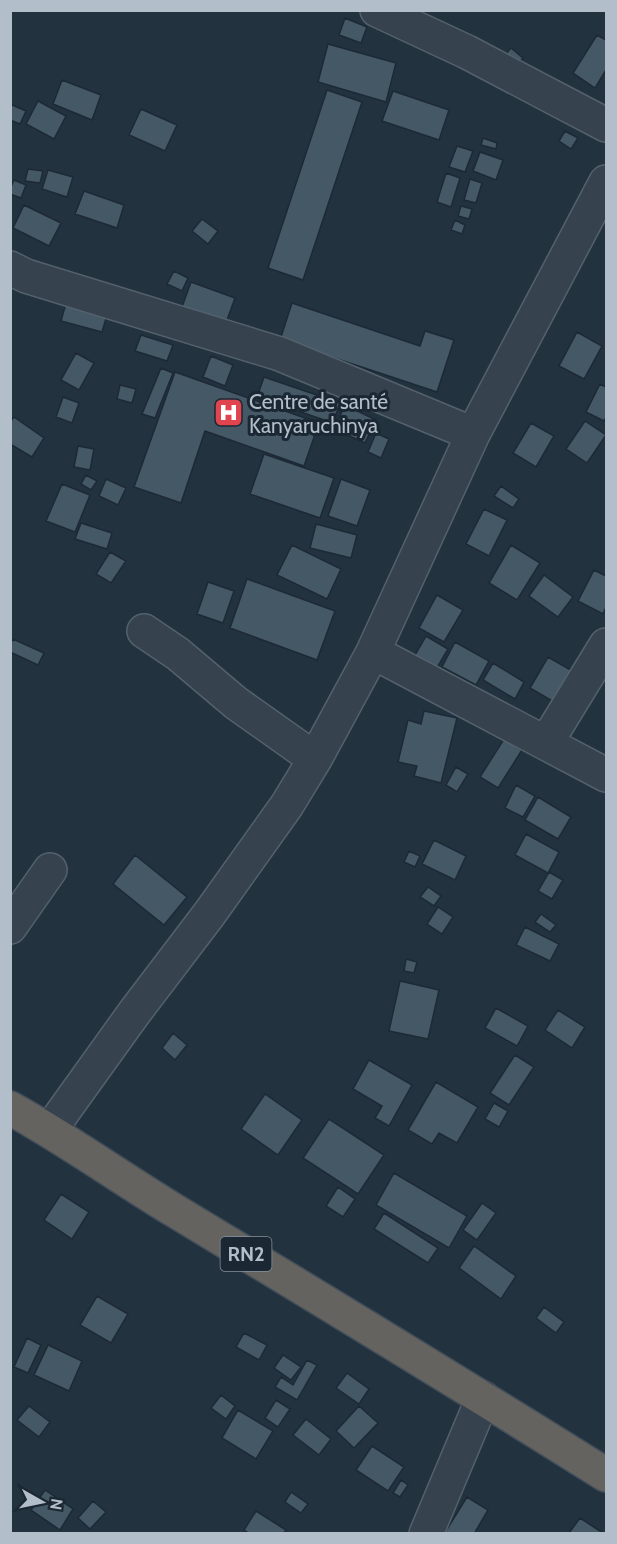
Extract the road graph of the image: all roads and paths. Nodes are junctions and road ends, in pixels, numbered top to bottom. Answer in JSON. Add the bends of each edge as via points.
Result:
{"nodes":[{"id":1,"x":377,"y":10,"type":"edge"},
{"id":2,"x":606,"y":125,"type":"edge"},
{"id":3,"x":606,"y":183,"type":"edge"},
{"id":4,"x":10,"y":268,"type":"edge"},
{"id":5,"x":472,"y":434,"type":"junction"},
{"id":6,"x":144,"y":631,"type":"dead end"},
{"id":7,"x":606,"y":645,"type":"edge"},
{"id":8,"x":372,"y":652,"type":"junction"},
{"id":9,"x":546,"y":743,"type":"junction"},
{"id":10,"x":315,"y":759,"type":"junction"},
{"id":11,"x":606,"y":775,"type":"edge"},
{"id":12,"x":50,"y":870,"type":"dead end"},
{"id":13,"x":10,"y":927,"type":"edge"},
{"id":14,"x":10,"y":1108,"type":"edge"},
{"id":15,"x":50,"y":1130,"type":"junction"},
{"id":16,"x":483,"y":1398,"type":"junction"},
{"id":17,"x":606,"y":1475,"type":"edge"},
{"id":18,"x":426,"y":1533,"type":"edge"}],
"edges":[{"from":1,"to":2,"type":"street"},
{"from":3,"to":5,"type":"street"},
{"from":4,"to":5,"type":"street","via":[[280,354]]},
{"from":5,"to":8,"type":"street"},
{"from":6,"to":10,"type":"street"},
{"from":7,"to":9,"type":"street"},
{"from":8,"to":9,"type":"street"},
{"from":8,"to":10,"type":"street"},
{"from":9,"to":11,"type":"street"},
{"from":10,"to":15,"type":"street","via":[[217,904]]},
{"from":12,"to":13,"type":"street"},
{"from":14,"to":15,"type":"highway","number":"RN2"},
{"from":15,"to":16,"type":"highway","number":"RN2"},
{"from":16,"to":17,"type":"highway","number":"RN2"},
{"from":16,"to":18,"type":"street"}]}
